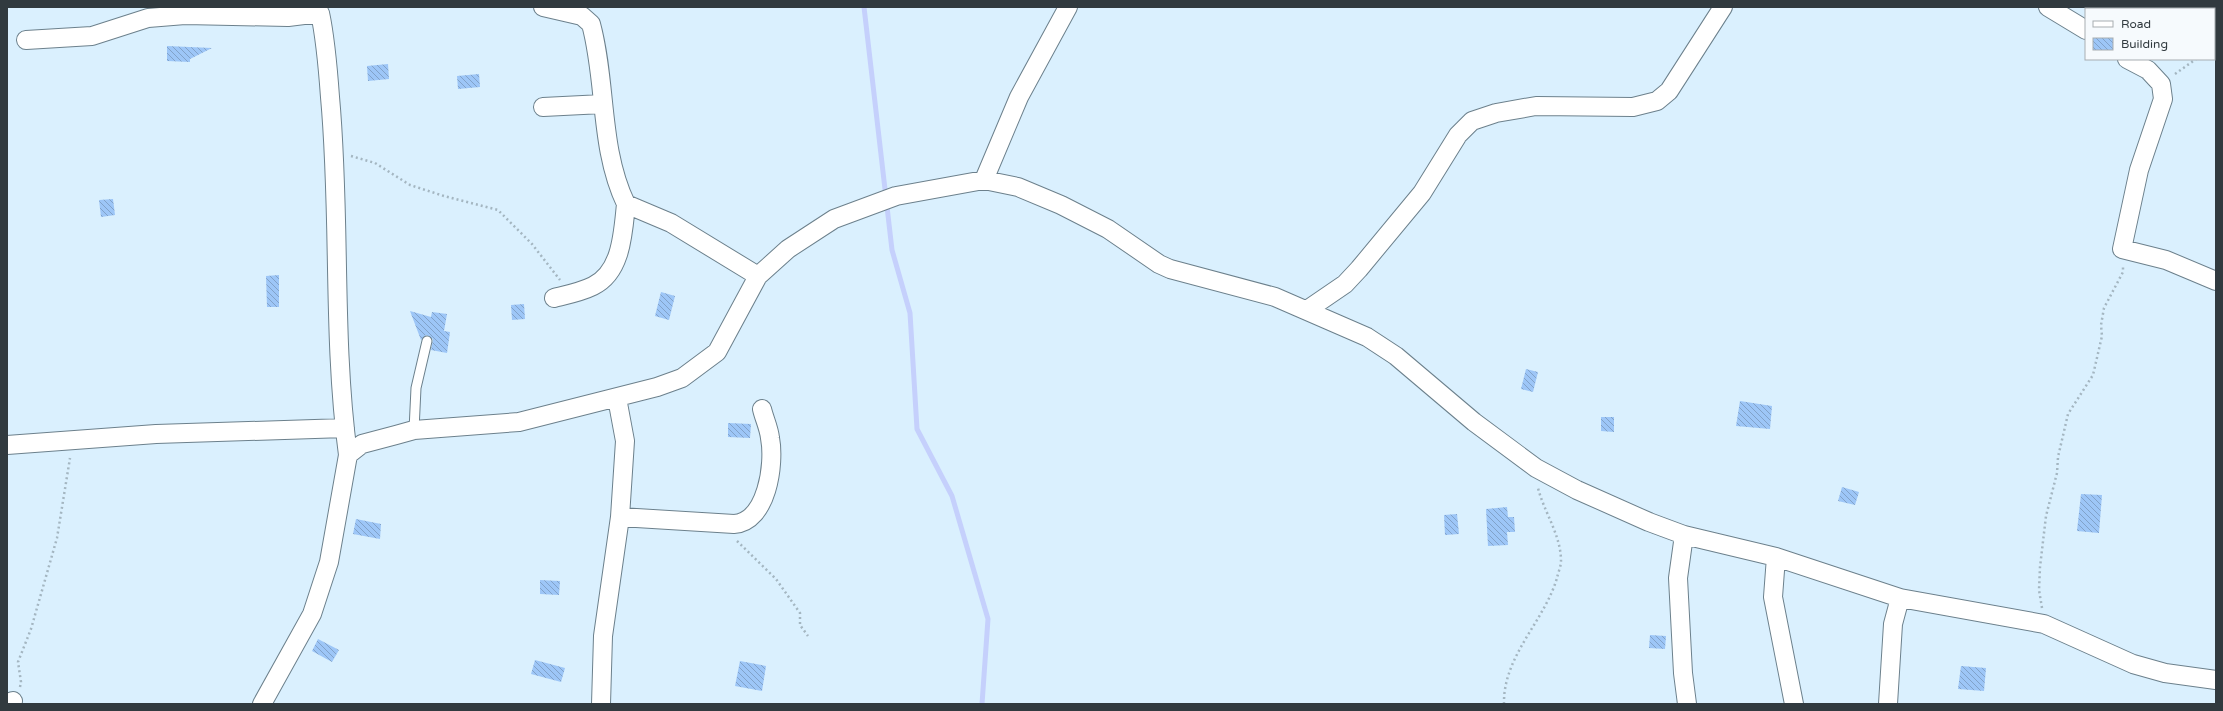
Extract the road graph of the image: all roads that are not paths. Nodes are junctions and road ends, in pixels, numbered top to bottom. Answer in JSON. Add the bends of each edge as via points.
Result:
{"nodes":[{"id":1,"x":542,"y":7,"type":"edge"},
{"id":2,"x":1068,"y":7,"type":"edge"},
{"id":3,"x":1723,"y":7,"type":"edge"},
{"id":4,"x":2048,"y":7,"type":"edge"},
{"id":5,"x":2085,"y":29,"type":"edge"},
{"id":6,"x":26,"y":40,"type":"dead end"},
{"id":7,"x":2129,"y":60,"type":"edge"},
{"id":8,"x":603,"y":104,"type":"junction"},
{"id":9,"x":544,"y":107,"type":"dead end"},
{"id":10,"x":984,"y":180,"type":"junction"},
{"id":11,"x":626,"y":204,"type":"junction"},
{"id":12,"x":758,"y":276,"type":"junction"},
{"id":13,"x":2216,"y":281,"type":"edge"},
{"id":14,"x":562,"y":296,"type":"road end"},
{"id":15,"x":1307,"y":310,"type":"junction"},
{"id":16,"x":427,"y":341,"type":"dead end"},
{"id":17,"x":617,"y":398,"type":"junction"},
{"id":18,"x":762,"y":408,"type":"dead end"},
{"id":19,"x":345,"y":428,"type":"junction"},
{"id":20,"x":414,"y":430,"type":"junction"},
{"id":21,"x":7,"y":445,"type":"edge"},
{"id":22,"x":348,"y":455,"type":"junction"},
{"id":23,"x":620,"y":517,"type":"junction"},
{"id":24,"x":1684,"y":535,"type":"junction"},
{"id":25,"x":1776,"y":557,"type":"junction"},
{"id":26,"x":1900,"y":598,"type":"junction"},
{"id":27,"x":2216,"y":680,"type":"edge"},
{"id":28,"x":262,"y":704,"type":"edge"},
{"id":29,"x":602,"y":704,"type":"edge"},
{"id":30,"x":1687,"y":704,"type":"edge"},
{"id":31,"x":1794,"y":704,"type":"edge"},
{"id":32,"x":1888,"y":704,"type":"edge"}],
"edges":[{"from":1,"to":8,"type":"street","via":[[582,16],[591,24]]},
{"from":2,"to":10,"type":"street","via":[[1019,97]]},
{"from":3,"to":15,"type":"street","via":[[1669,91],[1656,101],[1633,107],[1536,106],[1496,113],[1472,121],[1458,135],[1422,193],[1359,269],[1345,284]]},
{"from":4,"to":5,"type":"street"},
{"from":6,"to":19,"type":"street","via":[[92,36],[148,18],[185,15],[288,17],[320,13],[334,153],[337,307]]},
{"from":7,"to":13,"type":"street","via":[[2148,70],[2161,84],[2163,99],[2139,170],[2122,249],[2166,260]]},
{"from":8,"to":9,"type":"street"},
{"from":8,"to":11,"type":"street","via":[[609,151],[619,191]]},
{"from":10,"to":12,"type":"street","via":[[896,196],[834,220],[788,249]]},
{"from":10,"to":15,"type":"street","via":[[1018,187],[1061,204],[1108,228],[1170,269],[1275,297]]},
{"from":11,"to":12,"type":"street","via":[[671,223]]},
{"from":11,"to":14,"type":"street","via":[[622,240],[613,268],[592,286]]},
{"from":12,"to":17,"type":"street","via":[[717,352],[682,378]]},
{"from":15,"to":24,"type":"street","via":[[1367,338],[1396,356],[1474,422],[1536,468],[1607,504]]},
{"from":16,"to":20,"type":"lane","via":[[416,388]]},
{"from":17,"to":20,"type":"street","via":[[519,422]]},
{"from":17,"to":23,"type":"street","via":[[625,441]]},
{"from":18,"to":23,"type":"street","via":[[770,438],[771,456],[768,484],[753,516],[741,524]]},
{"from":19,"to":21,"type":"street","via":[[164,434]]},
{"from":19,"to":22,"type":"street"},
{"from":20,"to":22,"type":"street","via":[[362,444]]},
{"from":22,"to":28,"type":"street","via":[[329,562],[312,614]]},
{"from":23,"to":29,"type":"street","via":[[603,636]]},
{"from":24,"to":25,"type":"street"},
{"from":24,"to":30,"type":"street","via":[[1678,578]]},
{"from":25,"to":26,"type":"street"},
{"from":25,"to":31,"type":"street","via":[[1773,597]]},
{"from":26,"to":27,"type":"street","via":[[2044,624],[2133,664],[2165,674]]},
{"from":26,"to":32,"type":"street","via":[[1892,624]]}]}
